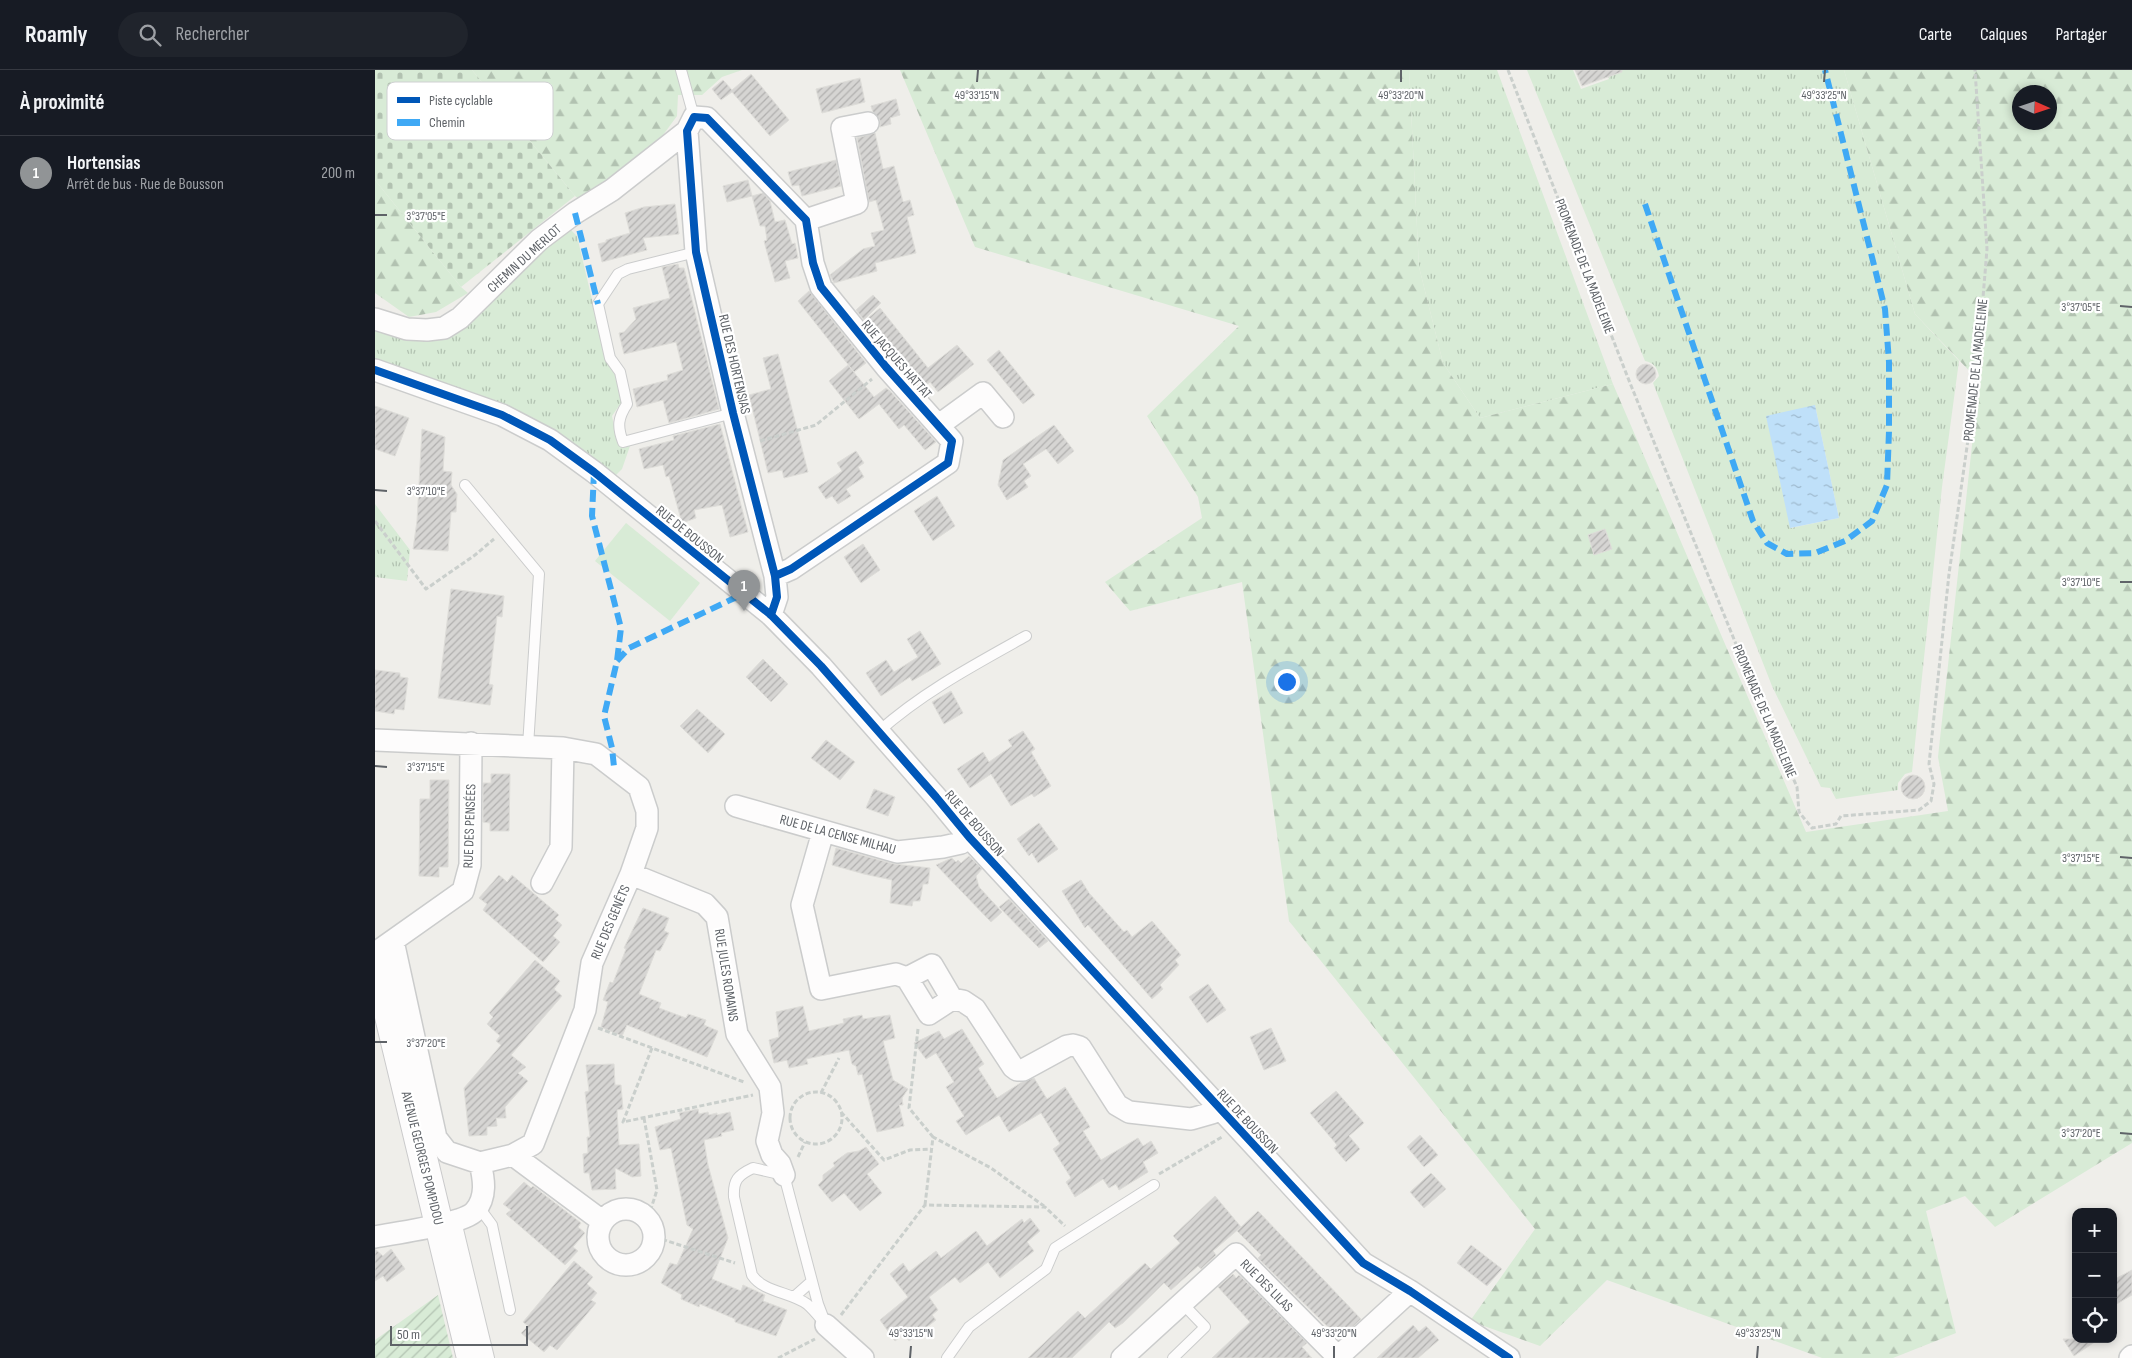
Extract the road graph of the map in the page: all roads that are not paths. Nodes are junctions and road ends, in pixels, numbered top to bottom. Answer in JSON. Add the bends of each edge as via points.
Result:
{"nodes":[{"id":1,"x":681,"y":70,"type":"edge"},
{"id":2,"x":868,"y":123,"type":"dead end"},
{"id":3,"x":691,"y":124,"type":"junction"},
{"id":4,"x":806,"y":220,"type":"junction"},
{"id":5,"x":696,"y":252,"type":"junction"},
{"id":6,"x":375,"y":319,"type":"edge"},
{"id":7,"x":375,"y":370,"type":"edge"},
{"id":8,"x":733,"y":413,"type":"junction"},
{"id":9,"x":1003,"y":417,"type":"dead end"},
{"id":10,"x":939,"y":425,"type":"junction"},
{"id":11,"x":465,"y":485,"type":"dead end"},
{"id":12,"x":775,"y":576,"type":"junction"},
{"id":13,"x":771,"y":615,"type":"junction"},
{"id":14,"x":1026,"y":636,"type":"dead end"},
{"id":15,"x":878,"y":732,"type":"junction"},
{"id":16,"x":375,"y":740,"type":"edge"},
{"id":17,"x":471,"y":744,"type":"junction"},
{"id":18,"x":528,"y":746,"type":"junction"},
{"id":19,"x":563,"y":748,"type":"junction"},
{"id":20,"x":736,"y":806,"type":"dead end"},
{"id":21,"x":823,"y":832,"type":"junction"},
{"id":22,"x":969,"y":838,"type":"junction"},
{"id":23,"x":631,"y":874,"type":"junction"},
{"id":24,"x":542,"y":882,"type":"dead end"},
{"id":25,"x":384,"y":950,"type":"edge"},
{"id":26,"x":375,"y":953,"type":"edge"},
{"id":27,"x":907,"y":978,"type":"junction"},
{"id":28,"x":952,"y":999,"type":"junction"},
{"id":29,"x":1219,"y":1107,"type":"junction"},
{"id":30,"x":513,"y":1155,"type":"junction"},
{"id":31,"x":480,"y":1163,"type":"junction"},
{"id":32,"x":784,"y":1175,"type":"junction"},
{"id":33,"x":1154,"y":1185,"type":"road end"},
{"id":34,"x":478,"y":1206,"type":"junction"},
{"id":35,"x":602,"y":1221,"type":"junction"},
{"id":36,"x":448,"y":1222,"type":"junction"},
{"id":37,"x":375,"y":1237,"type":"edge"},
{"id":38,"x":812,"y":1280,"type":"junction"},
{"id":39,"x":1410,"y":1291,"type":"junction"},
{"id":40,"x":794,"y":1297,"type":"junction"},
{"id":41,"x":1182,"y":1303,"type":"junction"},
{"id":42,"x":510,"y":1310,"type":"dead end"},
{"id":43,"x":828,"y":1327,"type":"junction"},
{"id":44,"x":471,"y":1358,"type":"edge"},
{"id":45,"x":489,"y":1358,"type":"edge"},
{"id":46,"x":863,"y":1358,"type":"edge"},
{"id":47,"x":947,"y":1358,"type":"edge"},
{"id":48,"x":1122,"y":1358,"type":"edge"},
{"id":49,"x":1173,"y":1358,"type":"edge"},
{"id":50,"x":1509,"y":1358,"type":"edge"}],
"edges":[{"from":1,"to":3,"type":"lane"},
{"from":2,"to":4,"type":"street","via":[[842,128],[857,203]]},
{"from":3,"to":4,"type":"street","via":[[707,118]]},
{"from":3,"to":5,"type":"street","name":"RUE DES HORTENSIAS"},
{"from":3,"to":6,"type":"street","name":"CHEMIN DU MERLOT","via":[[613,190],[539,240],[460,318],[444,328],[407,329]]},
{"from":4,"to":10,"type":"street","name":"RUE JACQUES HATTAT","via":[[813,263],[821,287],[886,367]]},
{"from":5,"to":8,"type":"street","name":"RUE DES HORTENSIAS"},
{"from":5,"to":8,"type":"lane","via":[[618,274],[598,304],[610,358],[620,372],[627,404],[618,418],[619,431],[623,442]]},
{"from":7,"to":13,"type":"street","name":"RUE DE BOUSSON","via":[[502,415],[550,440]]},
{"from":8,"to":12,"type":"street","name":"RUE DES HORTENSIAS"},
{"from":9,"to":10,"type":"street","via":[[983,393]]},
{"from":10,"to":12,"type":"street","name":"RUE JACQUES HATTAT","via":[[952,440],[948,463],[791,569]]},
{"from":11,"to":18,"type":"lane","via":[[539,574]]},
{"from":12,"to":13,"type":"street","name":"RUE DES HORTENSIAS","via":[[777,597]]},
{"from":13,"to":15,"type":"street","name":"RUE DE BOUSSON"},
{"from":14,"to":15,"type":"lane","via":[[942,683]]},
{"from":15,"to":22,"type":"street","name":"RUE DE BOUSSON"},
{"from":16,"to":17,"type":"street","name":"RUE DES GENÊTS"},
{"from":17,"to":18,"type":"street","name":"RUE DES GENÊTS"},
{"from":17,"to":25,"type":"street","name":"RUE DES PENSÉES","via":[[470,864],[463,890]]},
{"from":18,"to":19,"type":"street","name":"RUE DES GENÊTS"},
{"from":19,"to":23,"type":"street","name":"RUE DES GENÊTS","via":[[596,754],[639,787],[647,811],[647,828]]},
{"from":19,"to":24,"type":"street","via":[[561,847]]},
{"from":20,"to":21,"type":"street","name":"RUE DE LA CENSE MILHAU"},
{"from":21,"to":22,"type":"street","name":"RUE DE LA CENSE MILHAU","via":[[897,852],[943,847]]},
{"from":21,"to":27,"type":"street","via":[[802,905],[821,989],[896,974]]},
{"from":22,"to":29,"type":"street","name":"RUE DE BOUSSON"},
{"from":23,"to":30,"type":"street","name":"RUE DES GENÊTS","via":[[592,963],[585,1010],[533,1144]]},
{"from":23,"to":32,"type":"street","name":"RUE JULES ROMAINS","via":[[705,904],[717,917],[737,1034],[771,1092],[773,1113],[767,1141]]},
{"from":25,"to":26,"type":"street","name":"RUE DES PENSÉES"},
{"from":25,"to":31,"type":"street","via":[[436,1138],[447,1152]]},
{"from":25,"to":36,"type":"main road","name":"AVENUE GEORGES POMPIDOU"},
{"from":27,"to":28,"type":"street","via":[[932,964]]},
{"from":27,"to":28,"type":"street","via":[[929,1014]]},
{"from":28,"to":29,"type":"street","via":[[963,1001],[975,1009],[1017,1070],[1073,1045],[1080,1047],[1117,1105],[1129,1112],[1191,1119],[1212,1113]]},
{"from":29,"to":39,"type":"street","name":"RUE DE BOUSSON","via":[[1363,1263]]},
{"from":30,"to":31,"type":"street","name":"RUE DES GENÊTS"},
{"from":30,"to":35,"type":"street"},
{"from":31,"to":34,"type":"street","via":[[484,1176],[483,1198]]},
{"from":32,"to":38,"type":"lane"},
{"from":32,"to":40,"type":"lane","via":[[753,1168],[739,1174],[734,1184],[734,1197],[752,1275],[757,1283]]},
{"from":33,"to":47,"type":"lane","via":[[1055,1248],[1046,1269],[969,1327]]},
{"from":34,"to":36,"type":"street","via":[[474,1212]]},
{"from":34,"to":42,"type":"lane","via":[[492,1225]]},
{"from":35,"to":35,"type":"street","via":[[608,1214],[624,1208],[633,1209],[651,1227],[653,1246],[649,1255],[641,1261],[623,1265],[606,1257],[598,1240]]},
{"from":36,"to":37,"type":"street"},
{"from":36,"to":44,"type":"main road","name":"AVENUE GEORGES POMPIDOU"},
{"from":36,"to":45,"type":"lane"},
{"from":38,"to":40,"type":"lane"},
{"from":38,"to":43,"type":"lane"},
{"from":39,"to":41,"type":"street","name":"RUE DES LILAS","via":[[1338,1357],[1236,1254]]},
{"from":39,"to":50,"type":"street","name":"RUE DE BOUSSON"},
{"from":40,"to":43,"type":"lane","via":[[807,1305]]},
{"from":41,"to":48,"type":"street","name":"RUE DES LILAS"},
{"from":41,"to":49,"type":"lane","via":[[1205,1327]]},
{"from":43,"to":46,"type":"street"}]}
